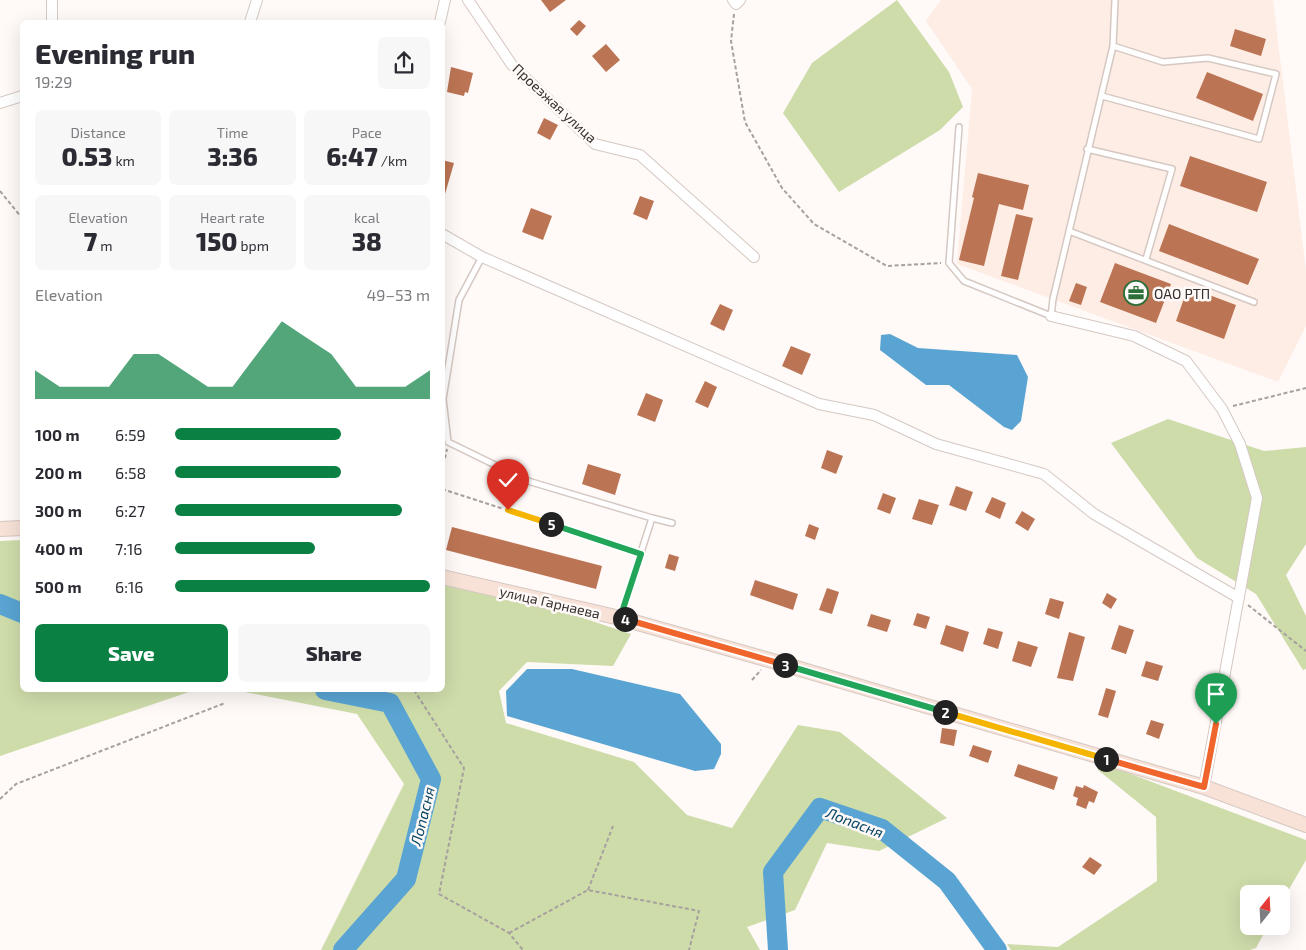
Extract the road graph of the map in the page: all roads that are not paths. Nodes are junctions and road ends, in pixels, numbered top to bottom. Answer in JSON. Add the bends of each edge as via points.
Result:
{"nodes":[{"id":1,"x":52,"y":0,"type":"edge"},
{"id":2,"x":257,"y":0,"type":"edge"},
{"id":3,"x":445,"y":0,"type":"edge"},
{"id":4,"x":468,"y":0,"type":"edge"},
{"id":5,"x":1115,"y":0,"type":"edge"},
{"id":6,"x":52,"y":20,"type":"edge"},
{"id":7,"x":251,"y":20,"type":"edge"},
{"id":8,"x":440,"y":20,"type":"edge"},
{"id":9,"x":1113,"y":46,"type":"junction"},
{"id":10,"x":1102,"y":96,"type":"junction"},
{"id":11,"x":20,"y":97,"type":"edge"},
{"id":12,"x":0,"y":103,"type":"edge"},
{"id":13,"x":960,"y":127,"type":"dead end"},
{"id":14,"x":1087,"y":149,"type":"junction"},
{"id":15,"x":1069,"y":231,"type":"junction"},
{"id":16,"x":445,"y":236,"type":"edge"},
{"id":17,"x":482,"y":257,"type":"junction"},
{"id":18,"x":754,"y":257,"type":"dead end"},
{"id":19,"x":1146,"y":259,"type":"junction"},
{"id":20,"x":1254,"y":302,"type":"dead end"},
{"id":21,"x":1051,"y":316,"type":"junction"},
{"id":22,"x":445,"y":388,"type":"edge"},
{"id":23,"x":445,"y":417,"type":"edge"},
{"id":24,"x":652,"y":518,"type":"junction"},
{"id":25,"x":672,"y":523,"type":"dead end"},
{"id":26,"x":20,"y":528,"type":"edge"},
{"id":27,"x":0,"y":529,"type":"edge"},
{"id":28,"x":445,"y":578,"type":"edge"},
{"id":29,"x":1239,"y":598,"type":"junction"},
{"id":30,"x":620,"y":618,"type":"junction"},
{"id":31,"x":1204,"y":787,"type":"junction"},
{"id":32,"x":1306,"y":825,"type":"edge"}],
"edges":[{"from":1,"to":6,"type":"street"},
{"from":2,"to":7,"type":"street"},
{"from":3,"to":8,"type":"street"},
{"from":4,"to":18,"type":"street","name":"Проезжая улица","via":[[512,64],[595,144],[640,155]]},
{"from":5,"to":9,"type":"lane"},
{"from":9,"to":10,"type":"lane"},
{"from":9,"to":10,"type":"lane","via":[[1163,62],[1208,58],[1276,74],[1259,138]]},
{"from":10,"to":14,"type":"lane"},
{"from":11,"to":12,"type":"street"},
{"from":13,"to":21,"type":"lane","via":[[949,263],[964,281]]},
{"from":14,"to":15,"type":"lane"},
{"from":14,"to":19,"type":"lane","via":[[1172,170]]},
{"from":15,"to":19,"type":"lane"},
{"from":15,"to":21,"type":"lane"},
{"from":16,"to":17,"type":"street"},
{"from":17,"to":22,"type":"lane","via":[[459,300]]},
{"from":17,"to":29,"type":"street","via":[[819,404],[874,414],[936,444],[1044,474],[1094,514]]},
{"from":19,"to":20,"type":"lane"},
{"from":21,"to":29,"type":"street","via":[[1134,336],[1186,361],[1222,409],[1240,444],[1257,498]]},
{"from":23,"to":24,"type":"lane","via":[[448,442],[528,481]]},
{"from":24,"to":25,"type":"lane"},
{"from":24,"to":30,"type":"lane"},
{"from":26,"to":27,"type":"street"},
{"from":28,"to":30,"type":"street","name":"улица Гарнаева"},
{"from":29,"to":31,"type":"street"},
{"from":30,"to":31,"type":"street","name":"улица Гарнаева"},
{"from":31,"to":32,"type":"street","name":"улица Гарнаева"}]}
